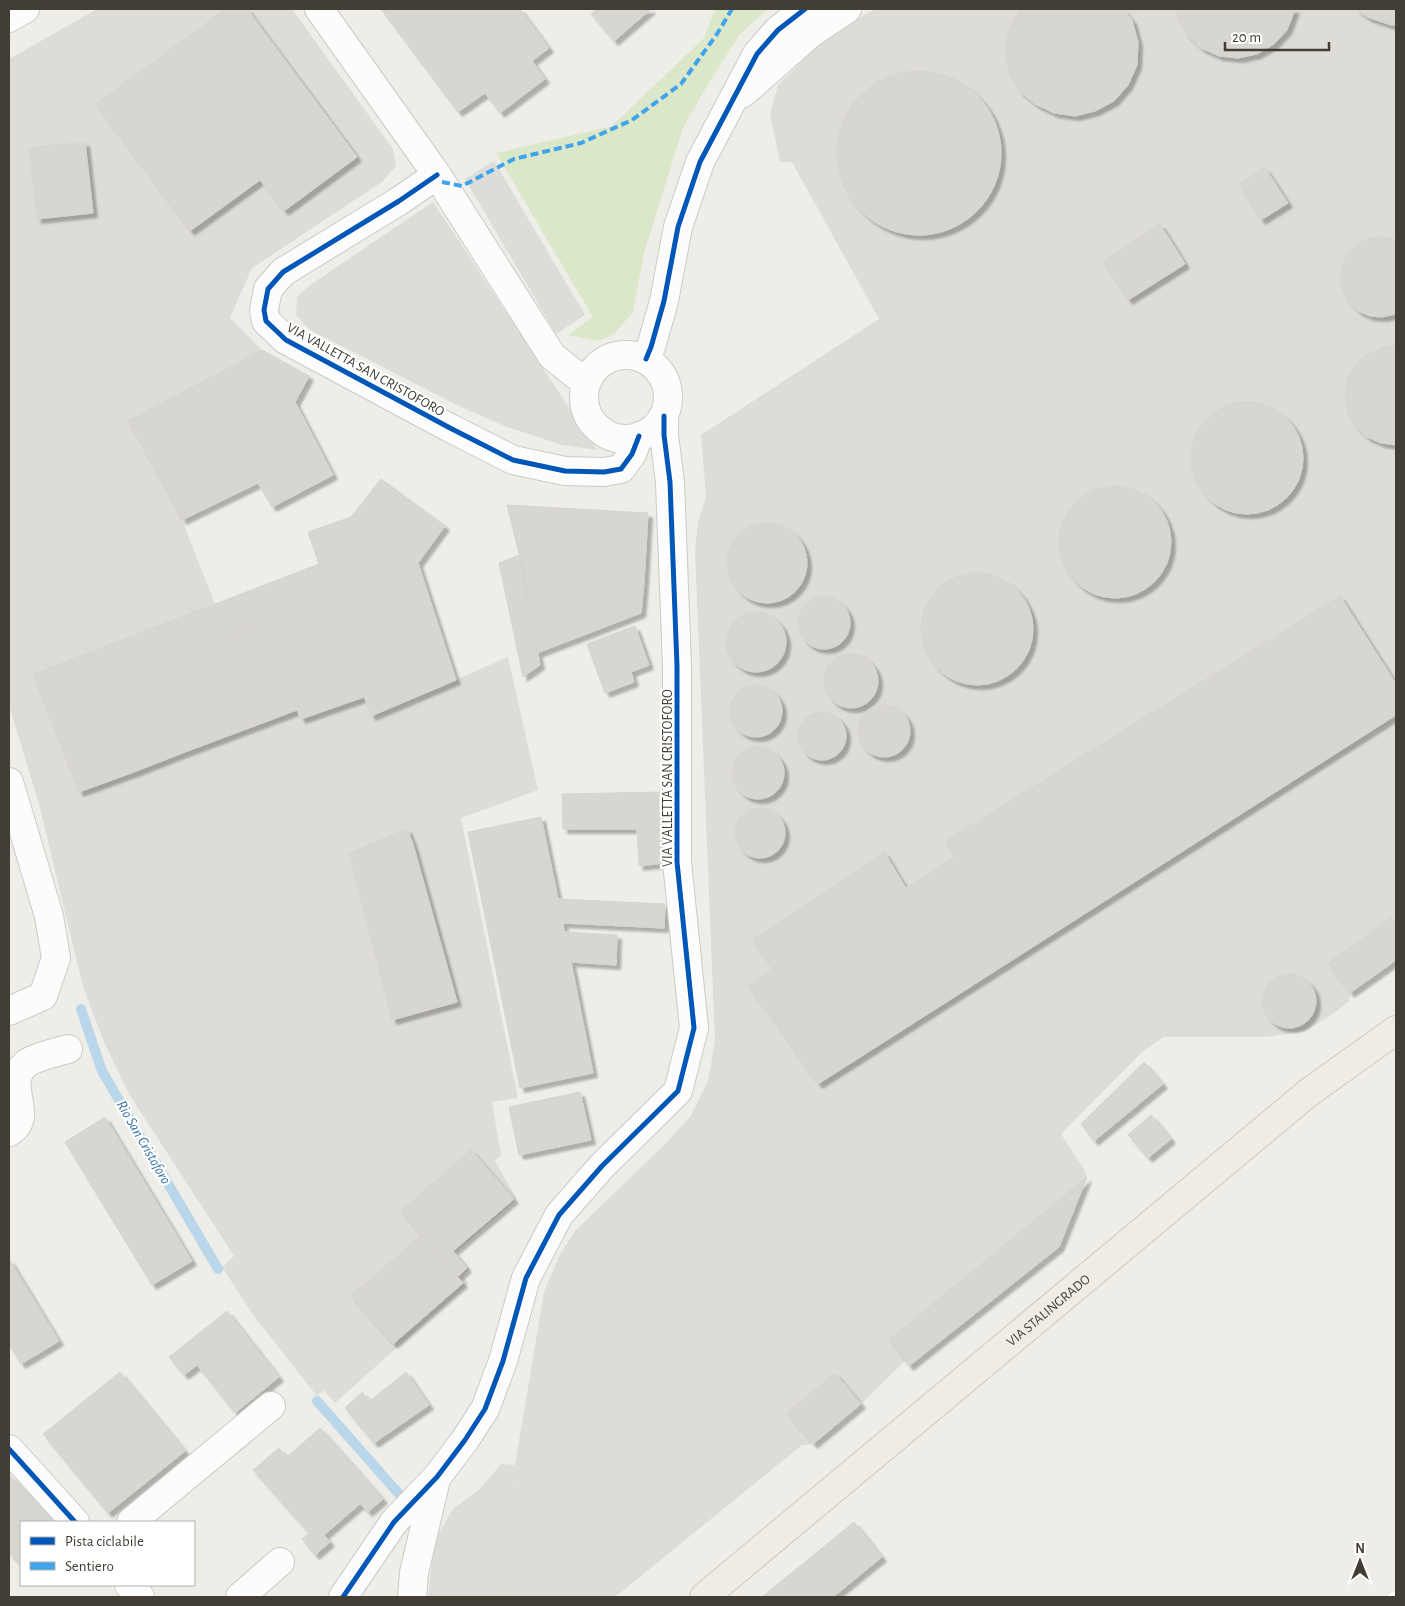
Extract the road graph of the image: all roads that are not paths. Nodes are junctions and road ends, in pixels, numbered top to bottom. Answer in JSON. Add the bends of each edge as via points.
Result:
{"nodes":[{"id":1,"x":25,"y":9,"type":"edge"},
{"id":2,"x":319,"y":9,"type":"edge"},
{"id":3,"x":805,"y":9,"type":"edge"},
{"id":4,"x":847,"y":9,"type":"edge"},
{"id":5,"x":9,"y":18,"type":"edge"},
{"id":6,"x":730,"y":104,"type":"junction"},
{"id":7,"x":437,"y":175,"type":"junction"},
{"id":8,"x":646,"y":359,"type":"junction"},
{"id":9,"x":589,"y":378,"type":"junction"},
{"id":10,"x":664,"y":416,"type":"junction"},
{"id":11,"x":639,"y":436,"type":"junction"},
{"id":12,"x":9,"y":782,"type":"edge"},
{"id":13,"x":9,"y":1011,"type":"edge"},
{"id":14,"x":1396,"y":1030,"type":"edge"},
{"id":15,"x":68,"y":1049,"type":"dead end"},
{"id":16,"x":9,"y":1132,"type":"edge"},
{"id":17,"x":271,"y":1406,"type":"dead end"},
{"id":18,"x":9,"y":1449,"type":"edge"},
{"id":19,"x":437,"y":1477,"type":"junction"},
{"id":20,"x":74,"y":1521,"type":"edge"},
{"id":21,"x":132,"y":1521,"type":"edge"},
{"id":22,"x":280,"y":1562,"type":"dead end"},
{"id":23,"x":131,"y":1586,"type":"edge"},
{"id":24,"x":140,"y":1597,"type":"edge"},
{"id":25,"x":240,"y":1597,"type":"edge"},
{"id":26,"x":343,"y":1597,"type":"edge"},
{"id":27,"x":412,"y":1597,"type":"edge"},
{"id":28,"x":704,"y":1597,"type":"edge"}],
"edges":[{"from":1,"to":5,"type":"street"},
{"from":2,"to":7,"type":"street"},
{"from":3,"to":6,"type":"street","via":[[778,30],[757,54]]},
{"from":4,"to":6,"type":"street","via":[[811,33]]},
{"from":6,"to":8,"type":"street","via":[[700,162],[678,227],[664,301]]},
{"from":7,"to":9,"type":"street","via":[[552,356],[576,375]]},
{"from":7,"to":11,"type":"street","name":"VIA VALLETTA SAN CRISTOFORO","via":[[283,272],[268,289],[264,310],[266,321],[286,340],[513,460],[565,471],[621,469]]},
{"from":8,"to":9,"type":"street","via":[[633,355],[607,359]]},
{"from":8,"to":10,"type":"street","via":[[664,377],[668,403]]},
{"from":9,"to":11,"type":"street","via":[[584,391],[585,405],[599,429],[625,439]]},
{"from":10,"to":11,"type":"street","via":[[658,425]]},
{"from":10,"to":19,"type":"street","name":"VIA VALLETTA SAN CRISTOFORO","via":[[670,482],[677,666],[677,862],[694,1028],[678,1090],[602,1166],[559,1215],[526,1278],[503,1361],[485,1409]]},
{"from":12,"to":13,"type":"street","via":[[49,916],[56,958],[43,996]]},
{"from":14,"to":28,"type":"main road","name":"VIA STALINGRADO","via":[[1308,1093]]},
{"from":15,"to":16,"type":"street","via":[[28,1062],[18,1071],[14,1082],[20,1117]]},
{"from":17,"to":21,"type":"street"},
{"from":18,"to":20,"type":"street"},
{"from":19,"to":26,"type":"street","name":"VIA VALLETTA SAN CRISTOFORO","via":[[394,1522]]},
{"from":19,"to":27,"type":"street","name":"VIA VALLETTA SAN CRISTOFORO","via":[[414,1573]]},
{"from":22,"to":25,"type":"street"},
{"from":23,"to":24,"type":"street"}]}
